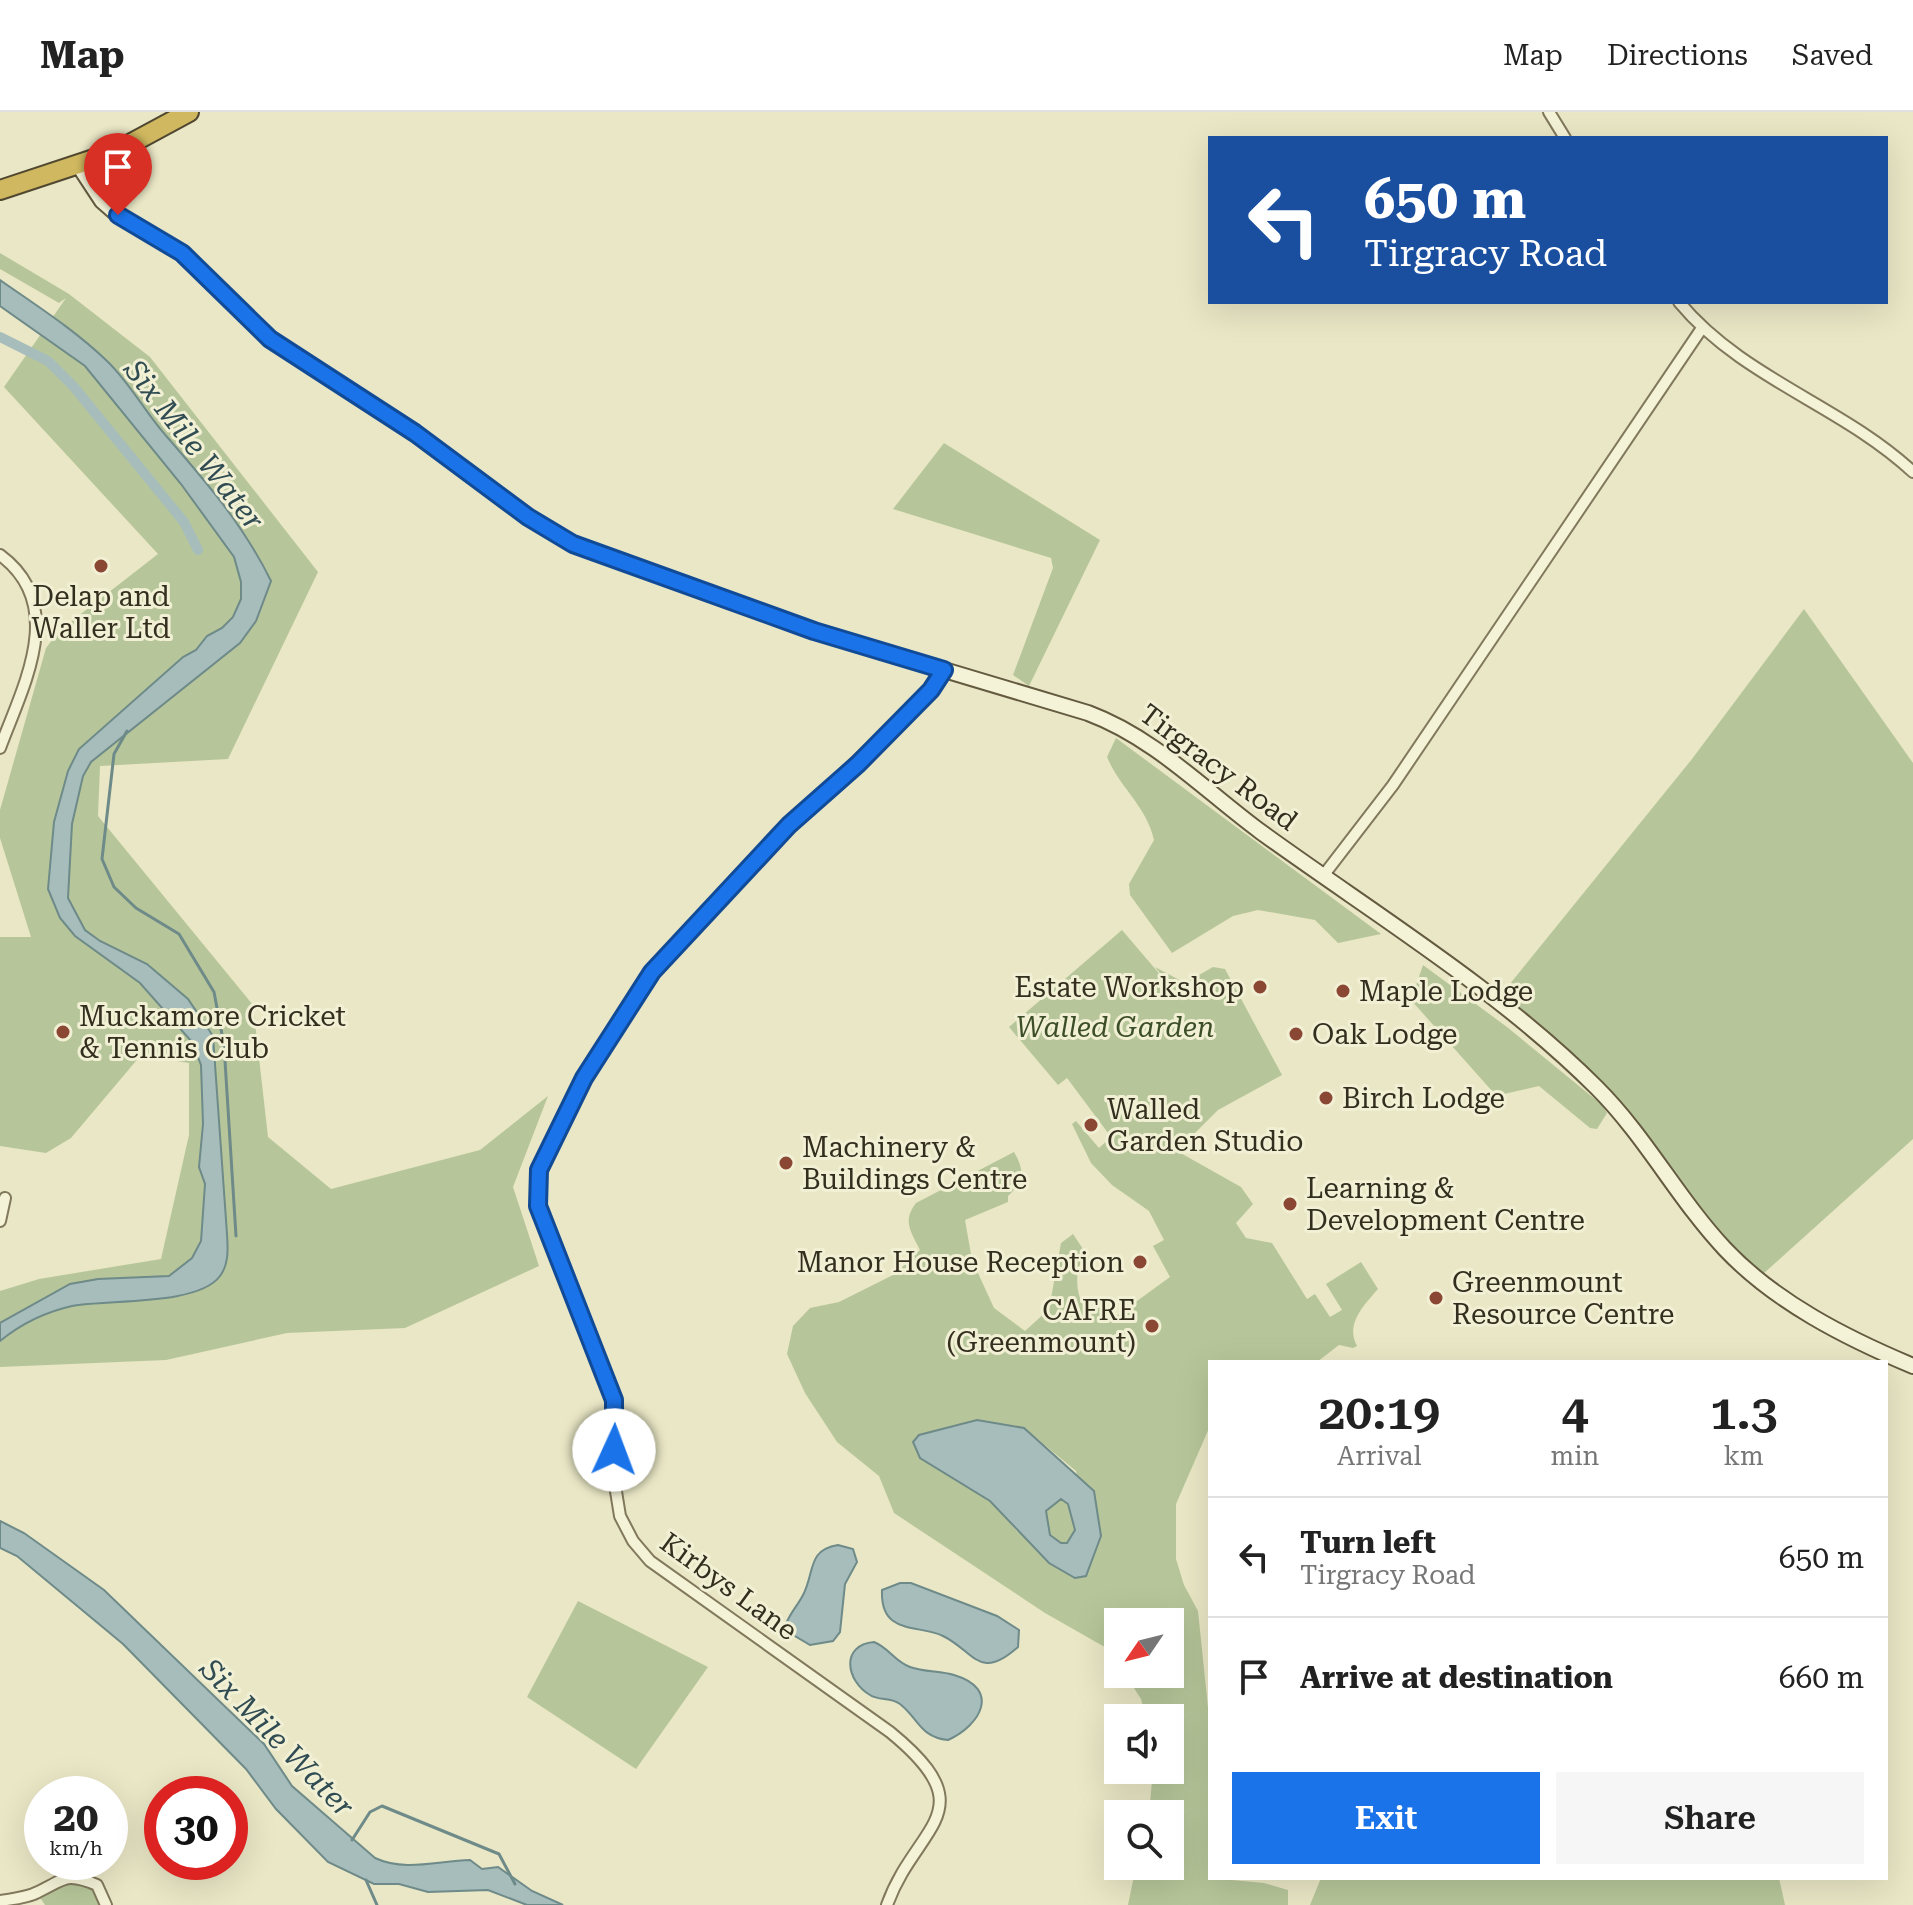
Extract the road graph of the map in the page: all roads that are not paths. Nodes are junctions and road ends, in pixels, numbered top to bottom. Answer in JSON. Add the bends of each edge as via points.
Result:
{"nodes":[{"id":1,"x":189,"y":112,"type":"edge"},
{"id":2,"x":1549,"y":112,"type":"edge"},
{"id":3,"x":1564,"y":136,"type":"edge"},
{"id":4,"x":79,"y":166,"type":"junction"},
{"id":5,"x":0,"y":190,"type":"edge"},
{"id":6,"x":1681,"y":304,"type":"edge"},
{"id":7,"x":1702,"y":328,"type":"junction"},
{"id":8,"x":1913,"y":472,"type":"edge"},
{"id":9,"x":0,"y":555,"type":"edge"},
{"id":10,"x":944,"y":670,"type":"junction"},
{"id":11,"x":0,"y":748,"type":"edge"},
{"id":12,"x":1323,"y":876,"type":"junction"},
{"id":13,"x":5,"y":1198,"type":"dead end"},
{"id":14,"x":0,"y":1221,"type":"edge"},
{"id":15,"x":1913,"y":1366,"type":"edge"},
{"id":16,"x":35,"y":1894,"type":"junction"},
{"id":17,"x":0,"y":1901,"type":"edge"},
{"id":18,"x":41,"y":1905,"type":"edge"},
{"id":19,"x":106,"y":1905,"type":"edge"},
{"id":20,"x":887,"y":1905,"type":"edge"}],
"edges":[{"from":1,"to":4,"type":"highway"},
{"from":2,"to":3,"type":"street"},
{"from":4,"to":5,"type":"highway"},
{"from":4,"to":10,"type":"street","name":"Tirgracy Road","via":[[102,201],[182,253],[270,339],[415,433],[551,531],[602,556],[804,628]]},
{"from":6,"to":7,"type":"street"},
{"from":7,"to":8,"type":"street","via":[[1756,370],[1875,440]]},
{"from":7,"to":12,"type":"street","via":[[1393,785]]},
{"from":9,"to":11,"type":"street","via":[[29,588],[38,622],[32,661]]},
{"from":10,"to":12,"type":"street","name":"Tirgracy Road","via":[[1119,725]]},
{"from":10,"to":20,"type":"street","name":"Kirbys Lane","via":[[931,690],[793,821],[652,972],[584,1078],[539,1170],[537,1186],[538,1206],[614,1400],[616,1498],[633,1541],[650,1561],[890,1732],[917,1754],[937,1784],[939,1817]]},
{"from":12,"to":15,"type":"street","name":"Tirgracy Road","via":[[1525,1023],[1573,1066],[1628,1122],[1686,1201],[1746,1269],[1819,1320]]},
{"from":13,"to":14,"type":"street"},
{"from":16,"to":17,"type":"street"},
{"from":16,"to":18,"type":"street"},
{"from":16,"to":19,"type":"street","via":[[64,1877],[78,1877],[97,1885]]}]}
